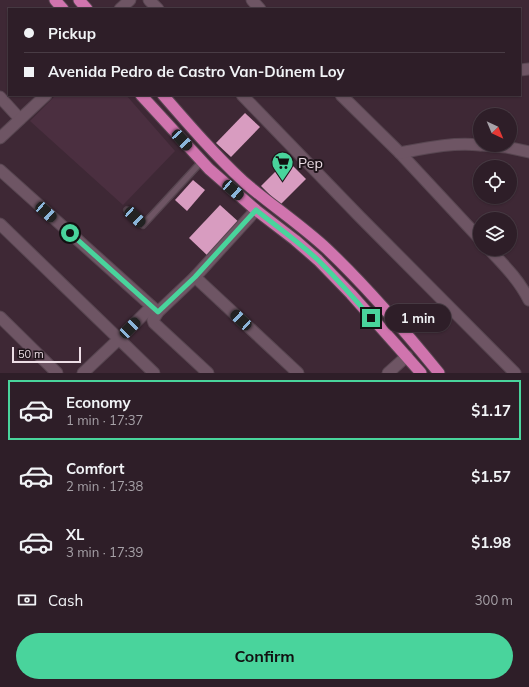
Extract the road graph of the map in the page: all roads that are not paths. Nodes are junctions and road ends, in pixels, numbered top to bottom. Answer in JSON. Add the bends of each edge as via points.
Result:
{"nodes":[{"id":1,"x":54,"y":0,"type":"edge"},
{"id":2,"x":79,"y":0,"type":"edge"},
{"id":3,"x":130,"y":0,"type":"edge"},
{"id":4,"x":149,"y":0,"type":"edge"},
{"id":5,"x":252,"y":0,"type":"edge"},
{"id":6,"x":62,"y":8,"type":"edge"},
{"id":7,"x":86,"y":8,"type":"edge"},
{"id":8,"x":121,"y":8,"type":"edge"},
{"id":9,"x":157,"y":8,"type":"edge"},
{"id":10,"x":259,"y":8,"type":"edge"},
{"id":11,"x":45,"y":96,"type":"edge"},
{"id":12,"x":141,"y":96,"type":"edge"},
{"id":13,"x":164,"y":96,"type":"edge"},
{"id":14,"x":243,"y":96,"type":"edge"},
{"id":15,"x":342,"y":96,"type":"edge"},
{"id":16,"x":0,"y":97,"type":"edge"},
{"id":17,"x":20,"y":119,"type":"junction"},
{"id":18,"x":0,"y":138,"type":"edge"},
{"id":19,"x":473,"y":145,"type":"edge"},
{"id":20,"x":517,"y":149,"type":"edge"},
{"id":21,"x":529,"y":152,"type":"edge"},
{"id":22,"x":400,"y":153,"type":"junction"},
{"id":23,"x":202,"y":161,"type":"junction"},
{"id":24,"x":0,"y":170,"type":"edge"},
{"id":25,"x":127,"y":210,"type":"dead end"},
{"id":26,"x":256,"y":210,"type":"junction"},
{"id":27,"x":0,"y":224,"type":"edge"},
{"id":28,"x":473,"y":231,"type":"edge"},
{"id":29,"x":496,"y":256,"type":"edge"},
{"id":30,"x":195,"y":277,"type":"junction"},
{"id":31,"x":529,"y":300,"type":"edge"},
{"id":32,"x":154,"y":310,"type":"junction"},
{"id":33,"x":0,"y":317,"type":"edge"},
{"id":34,"x":119,"y":339,"type":"junction"},
{"id":35,"x":407,"y":356,"type":"junction"},
{"id":36,"x":57,"y":373,"type":"edge"},
{"id":37,"x":82,"y":373,"type":"edge"},
{"id":38,"x":154,"y":373,"type":"edge"},
{"id":39,"x":208,"y":373,"type":"edge"},
{"id":40,"x":298,"y":373,"type":"edge"},
{"id":41,"x":388,"y":373,"type":"edge"},
{"id":42,"x":421,"y":373,"type":"edge"},
{"id":43,"x":440,"y":373,"type":"edge"},
{"id":44,"x":515,"y":373,"type":"edge"}],
"edges":[{"from":1,"to":6,"type":"highway"},
{"from":2,"to":7,"type":"highway"},
{"from":3,"to":8,"type":"street"},
{"from":4,"to":9,"type":"street"},
{"from":5,"to":10,"type":"street"},
{"from":11,"to":17,"type":"street"},
{"from":12,"to":23,"type":"highway"},
{"from":13,"to":43,"type":"highway","via":[[220,159],[352,273]]},
{"from":14,"to":44,"type":"street"},
{"from":15,"to":22,"type":"street"},
{"from":16,"to":17,"type":"street"},
{"from":17,"to":18,"type":"street"},
{"from":19,"to":22,"type":"street","via":[[440,146]]},
{"from":20,"to":21,"type":"street"},
{"from":22,"to":28,"type":"street"},
{"from":23,"to":25,"type":"lane","via":[[143,225]]},
{"from":23,"to":26,"type":"highway"},
{"from":24,"to":32,"type":"street"},
{"from":26,"to":30,"type":"street"},
{"from":26,"to":35,"type":"highway","via":[[318,260]]},
{"from":27,"to":34,"type":"street"},
{"from":29,"to":31,"type":"street"},
{"from":30,"to":32,"type":"street"},
{"from":30,"to":40,"type":"street"},
{"from":32,"to":34,"type":"street"},
{"from":32,"to":39,"type":"street","via":[[154,323]]},
{"from":33,"to":36,"type":"street"},
{"from":34,"to":37,"type":"street"},
{"from":34,"to":38,"type":"street"},
{"from":35,"to":41,"type":"street"},
{"from":35,"to":42,"type":"highway"}]}
